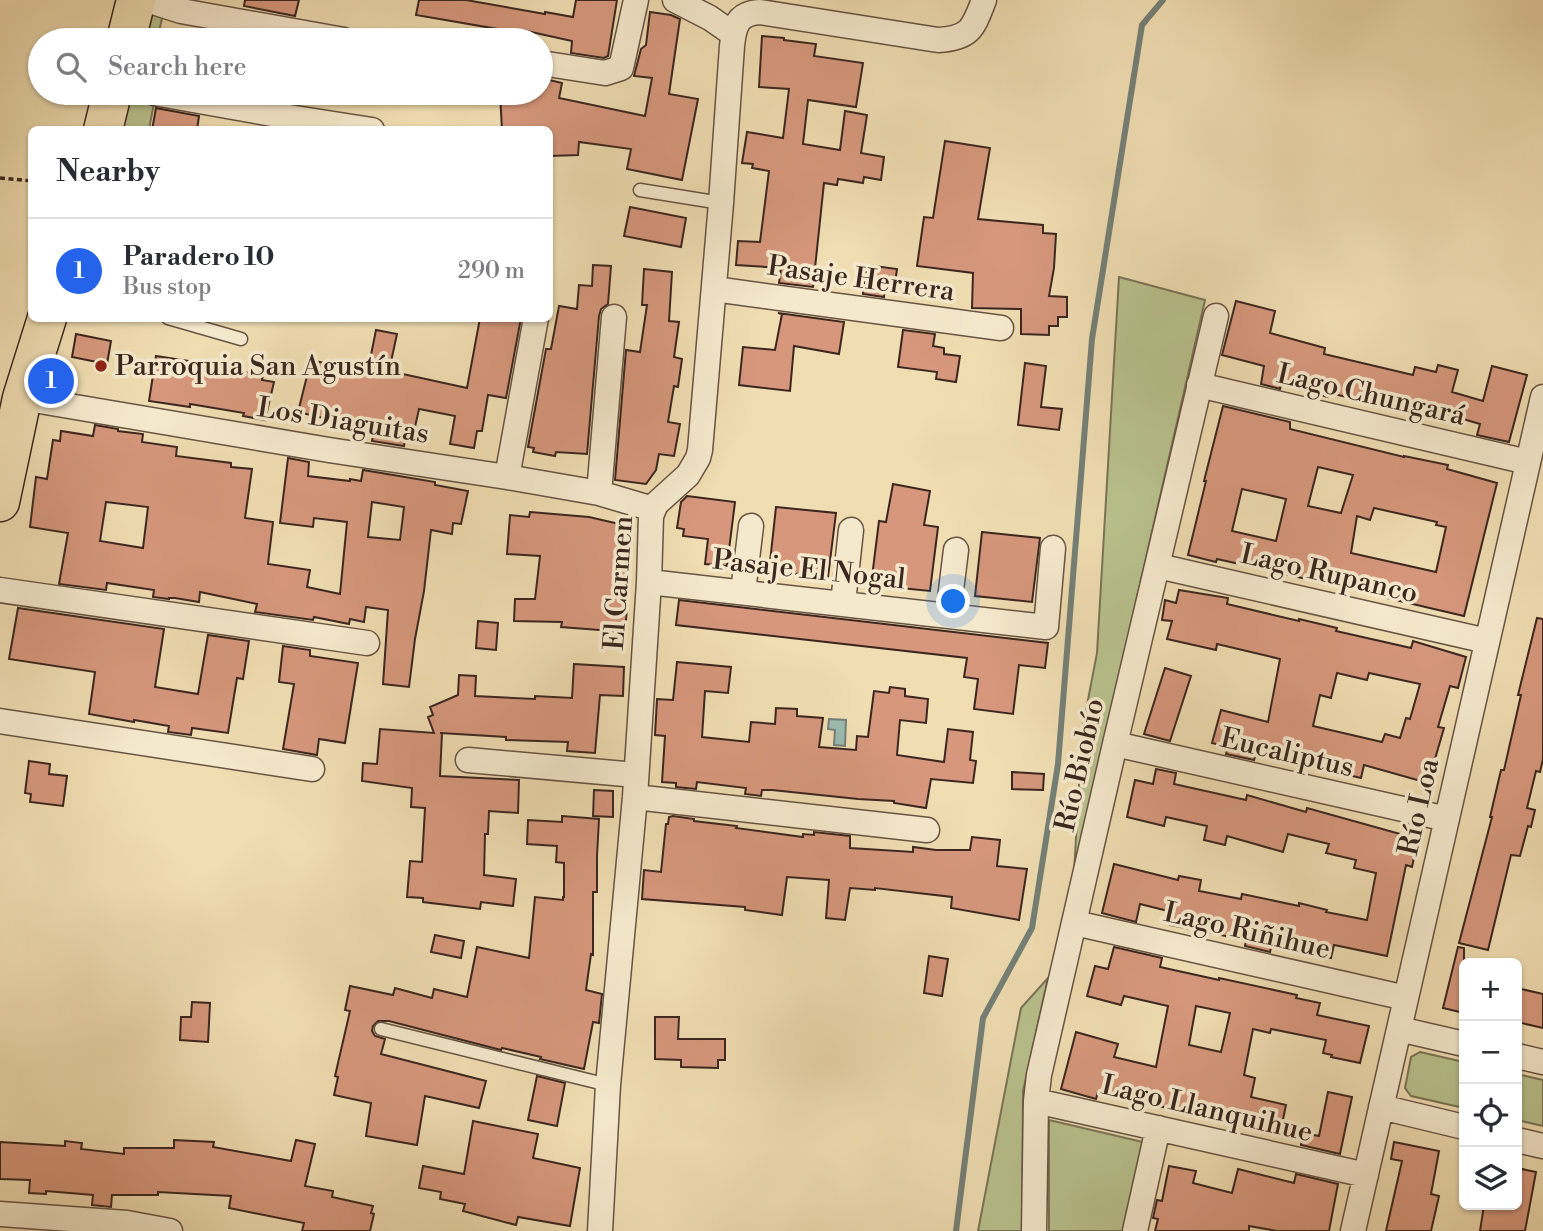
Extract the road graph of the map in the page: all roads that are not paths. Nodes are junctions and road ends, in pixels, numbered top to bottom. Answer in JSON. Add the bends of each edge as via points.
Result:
{"nodes":[{"id":1,"x":136,"y":0,"type":"edge"},
{"id":2,"x":147,"y":0,"type":"edge"},
{"id":3,"x":636,"y":0,"type":"edge"},
{"id":4,"x":675,"y":0,"type":"edge"},
{"id":5,"x":984,"y":0,"type":"edge"},
{"id":6,"x":712,"y":9,"type":"edge"},
{"id":7,"x":129,"y":28,"type":"edge"},
{"id":8,"x":277,"y":28,"type":"edge"},
{"id":9,"x":733,"y":34,"type":"junction"},
{"id":10,"x":553,"y":65,"type":"edge"},
{"id":11,"x":109,"y":105,"type":"edge"},
{"id":12,"x":220,"y":105,"type":"edge"},
{"id":13,"x":104,"y":126,"type":"edge"},
{"id":14,"x":346,"y":126,"type":"edge"},
{"id":15,"x":640,"y":190,"type":"dead end"},
{"id":16,"x":721,"y":203,"type":"junction"},
{"id":17,"x":714,"y":289,"type":"junction"},
{"id":18,"x":1216,"y":316,"type":"dead end"},
{"id":19,"x":614,"y":317,"type":"dead end"},
{"id":20,"x":46,"y":322,"type":"edge"},
{"id":21,"x":182,"y":322,"type":"edge"},
{"id":22,"x":535,"y":322,"type":"edge"},
{"id":23,"x":1001,"y":328,"type":"dead end"},
{"id":24,"x":241,"y":339,"type":"dead end"},
{"id":25,"x":1199,"y":385,"type":"junction"},
{"id":26,"x":1543,"y":397,"type":"edge"},
{"id":27,"x":22,"y":398,"type":"junction"},
{"id":28,"x":1528,"y":462,"type":"junction"},
{"id":29,"x":507,"y":477,"type":"junction"},
{"id":30,"x":599,"y":493,"type":"junction"},
{"id":31,"x":1532,"y":495,"type":"edge"},
{"id":32,"x":0,"y":502,"type":"edge"},
{"id":33,"x":653,"y":509,"type":"junction"},
{"id":34,"x":751,"y":526,"type":"dead end"},
{"id":35,"x":851,"y":530,"type":"dead end"},
{"id":36,"x":1054,"y":548,"type":"dead end"},
{"id":37,"x":956,"y":550,"type":"dead end"},
{"id":38,"x":1158,"y":566,"type":"junction"},
{"id":39,"x":649,"y":582,"type":"junction"},
{"id":40,"x":0,"y":590,"type":"edge"},
{"id":41,"x":743,"y":592,"type":"junction"},
{"id":42,"x":843,"y":603,"type":"junction"},
{"id":43,"x":948,"y":615,"type":"junction"},
{"id":44,"x":1487,"y":641,"type":"junction"},
{"id":45,"x":367,"y":643,"type":"dead end"},
{"id":46,"x":0,"y":721,"type":"edge"},
{"id":47,"x":1115,"y":744,"type":"junction"},
{"id":48,"x":468,"y":760,"type":"dead end"},
{"id":49,"x":312,"y":769,"type":"dead end"},
{"id":50,"x":635,"y":786,"type":"junction"},
{"id":51,"x":1447,"y":819,"type":"junction"},
{"id":52,"x":927,"y":830,"type":"dead end"},
{"id":53,"x":1075,"y":923,"type":"junction"},
{"id":54,"x":1406,"y":998,"type":"junction"},
{"id":55,"x":381,"y":1029,"type":"dead end"},
{"id":56,"x":1399,"y":1029,"type":"junction"},
{"id":57,"x":1459,"y":1043,"type":"edge"},
{"id":58,"x":1522,"y":1057,"type":"edge"},
{"id":59,"x":1543,"y":1062,"type":"edge"},
{"id":60,"x":608,"y":1085,"type":"junction"},
{"id":61,"x":1036,"y":1101,"type":"junction"},
{"id":62,"x":1381,"y":1107,"type":"junction"},
{"id":63,"x":1459,"y":1126,"type":"edge"},
{"id":64,"x":1158,"y":1128,"type":"junction"},
{"id":65,"x":1522,"y":1141,"type":"edge"},
{"id":66,"x":1543,"y":1146,"type":"edge"},
{"id":67,"x":1366,"y":1175,"type":"junction"},
{"id":68,"x":0,"y":1214,"type":"edge"},
{"id":69,"x":170,"y":1231,"type":"edge"},
{"id":70,"x":600,"y":1231,"type":"edge"},
{"id":71,"x":1034,"y":1231,"type":"edge"},
{"id":72,"x":1135,"y":1231,"type":"edge"},
{"id":73,"x":1353,"y":1231,"type":"edge"}],
"edges":[{"from":1,"to":7,"type":"main road"},
{"from":2,"to":8,"type":"street","via":[[181,11]]},
{"from":3,"to":10,"type":"street","via":[[621,68],[604,73]]},
{"from":4,"to":6,"type":"street"},
{"from":5,"to":9,"type":"street","via":[[972,28],[948,40],[754,12],[740,19]]},
{"from":6,"to":9,"type":"street"},
{"from":9,"to":16,"type":"street","name":"El Carmen"},
{"from":11,"to":13,"type":"main road"},
{"from":12,"to":14,"type":"street"},
{"from":15,"to":16,"type":"lane"},
{"from":16,"to":17,"type":"street","name":"El Carmen"},
{"from":17,"to":23,"type":"street","name":"Pasaje Herrera"},
{"from":17,"to":33,"type":"street","name":"El Carmen","via":[[698,458],[688,475]]},
{"from":18,"to":25,"type":"street","name":"Río Biobío"},
{"from":19,"to":30,"type":"street"},
{"from":20,"to":27,"type":"main road"},
{"from":21,"to":24,"type":"lane"},
{"from":22,"to":29,"type":"street"},
{"from":25,"to":28,"type":"street","name":"Lago Chungará"},
{"from":25,"to":38,"type":"street","name":"Río Biobío"},
{"from":26,"to":28,"type":"street","name":"Río Loa"},
{"from":27,"to":29,"type":"street","name":"Los Diaguitas"},
{"from":27,"to":32,"type":"main road"},
{"from":28,"to":31,"type":"street","name":"Río Loa"},
{"from":29,"to":30,"type":"street","name":"Los Diaguitas"},
{"from":30,"to":33,"type":"street","name":"Los Diaguitas"},
{"from":31,"to":44,"type":"street","name":"Río Loa"},
{"from":33,"to":39,"type":"street","name":"El Carmen"},
{"from":34,"to":41,"type":"street"},
{"from":35,"to":42,"type":"street"},
{"from":36,"to":43,"type":"street","name":"Pasaje El Nogal","via":[[1046,627]]},
{"from":37,"to":43,"type":"street"},
{"from":38,"to":44,"type":"street","name":"Lago Rupanco"},
{"from":38,"to":47,"type":"street","name":"Río Biobío"},
{"from":39,"to":41,"type":"street","name":"Pasaje El Nogal"},
{"from":39,"to":50,"type":"street","name":"El Carmen"},
{"from":40,"to":45,"type":"street"},
{"from":41,"to":42,"type":"street","name":"Pasaje El Nogal"},
{"from":42,"to":43,"type":"street","name":"Pasaje El Nogal"},
{"from":44,"to":51,"type":"street","name":"Río Loa"},
{"from":46,"to":49,"type":"street"},
{"from":47,"to":51,"type":"street","name":"Eucaliptus"},
{"from":47,"to":53,"type":"street","name":"Río Biobío"},
{"from":48,"to":50,"type":"street"},
{"from":50,"to":52,"type":"street"},
{"from":50,"to":60,"type":"street","name":"El Carmen"},
{"from":51,"to":54,"type":"street","name":"Río Loa"},
{"from":53,"to":54,"type":"street","name":"Lago Riñihue"},
{"from":53,"to":61,"type":"street","name":"Río Biobío"},
{"from":54,"to":56,"type":"street","name":"Río Loa"},
{"from":55,"to":60,"type":"lane"},
{"from":56,"to":57,"type":"street"},
{"from":56,"to":62,"type":"street","name":"Río Loa"},
{"from":58,"to":59,"type":"street"},
{"from":60,"to":70,"type":"street","name":"El Carmen"},
{"from":61,"to":64,"type":"street","name":"Lago Llanquihue"},
{"from":61,"to":71,"type":"street","name":"Río Biobío"},
{"from":62,"to":63,"type":"street"},
{"from":62,"to":67,"type":"street","name":"Río Loa"},
{"from":64,"to":67,"type":"street","name":"Lago Llanquihue"},
{"from":64,"to":72,"type":"street"},
{"from":65,"to":66,"type":"street"},
{"from":67,"to":73,"type":"street","name":"Río Loa"},
{"from":68,"to":69,"type":"street","via":[[127,1223]]}]}
